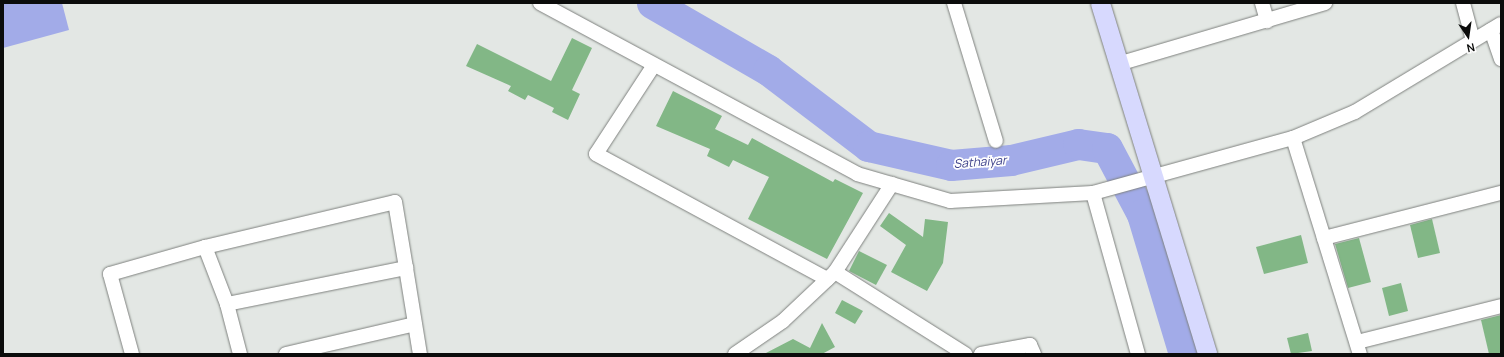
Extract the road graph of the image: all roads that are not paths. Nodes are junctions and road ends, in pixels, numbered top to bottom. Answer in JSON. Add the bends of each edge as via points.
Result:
{"nodes":[{"id":1,"x":540,"y":3,"type":"edge"},
{"id":2,"x":954,"y":3,"type":"edge"},
{"id":3,"x":1100,"y":3,"type":"edge"},
{"id":4,"x":1262,"y":3,"type":"edge"},
{"id":5,"x":1325,"y":3,"type":"edge"},
{"id":6,"x":1463,"y":3,"type":"edge"},
{"id":7,"x":1267,"y":21,"type":"junction"},
{"id":8,"x":1496,"y":27,"type":"edge"},
{"id":9,"x":1473,"y":40,"type":"junction"},
{"id":10,"x":1501,"y":59,"type":"edge"},
{"id":11,"x":1118,"y":64,"type":"junction"},
{"id":12,"x":654,"y":65,"type":"junction"},
{"id":13,"x":1293,"y":138,"type":"junction"},
{"id":14,"x":996,"y":141,"type":"dead end"},
{"id":15,"x":1145,"y":179,"type":"junction"},
{"id":16,"x":892,"y":184,"type":"junction"},
{"id":17,"x":1099,"y":192,"type":"junction"},
{"id":18,"x":1501,"y":192,"type":"edge"},
{"id":19,"x":1324,"y":238,"type":"junction"},
{"id":20,"x":206,"y":246,"type":"junction"},
{"id":21,"x":406,"y":268,"type":"junction"},
{"id":22,"x":831,"y":275,"type":"junction"},
{"id":23,"x":227,"y":304,"type":"junction"},
{"id":24,"x":1501,"y":306,"type":"edge"},
{"id":25,"x":415,"y":324,"type":"junction"},
{"id":26,"x":1358,"y":348,"type":"edge"},
{"id":27,"x":132,"y":354,"type":"edge"},
{"id":28,"x":240,"y":354,"type":"edge"},
{"id":29,"x":286,"y":354,"type":"edge"},
{"id":30,"x":420,"y":354,"type":"edge"},
{"id":31,"x":735,"y":354,"type":"edge"},
{"id":32,"x":965,"y":354,"type":"edge"},
{"id":33,"x":981,"y":354,"type":"edge"},
{"id":34,"x":1034,"y":354,"type":"edge"},
{"id":35,"x":1138,"y":354,"type":"edge"},
{"id":36,"x":1207,"y":354,"type":"edge"}],
"edges":[{"from":1,"to":12,"type":"street"},
{"from":2,"to":14,"type":"street"},
{"from":3,"to":11,"type":"street"},
{"from":4,"to":7,"type":"street"},
{"from":5,"to":7,"type":"street"},
{"from":6,"to":9,"type":"street"},
{"from":7,"to":11,"type":"street"},
{"from":8,"to":9,"type":"street"},
{"from":8,"to":10,"type":"street"},
{"from":9,"to":13,"type":"street","via":[[1355,112]]},
{"from":11,"to":15,"type":"street"},
{"from":12,"to":16,"type":"street","via":[[857,174]]},
{"from":12,"to":22,"type":"street","via":[[596,154]]},
{"from":13,"to":15,"type":"street"},
{"from":13,"to":19,"type":"street"},
{"from":15,"to":17,"type":"street"},
{"from":15,"to":36,"type":"street"},
{"from":16,"to":17,"type":"street","via":[[950,201]]},
{"from":16,"to":22,"type":"street"},
{"from":17,"to":35,"type":"street"},
{"from":18,"to":19,"type":"street"},
{"from":19,"to":26,"type":"street"},
{"from":20,"to":21,"type":"street","via":[[395,202]]},
{"from":20,"to":23,"type":"street"},
{"from":20,"to":27,"type":"street","via":[[110,274]]},
{"from":21,"to":23,"type":"street"},
{"from":21,"to":25,"type":"street"},
{"from":22,"to":31,"type":"street","via":[[783,321]]},
{"from":22,"to":32,"type":"street"},
{"from":23,"to":28,"type":"street"},
{"from":24,"to":26,"type":"street"},
{"from":25,"to":29,"type":"street"},
{"from":25,"to":30,"type":"street"},
{"from":33,"to":34,"type":"street","via":[[1030,345]]}]}
